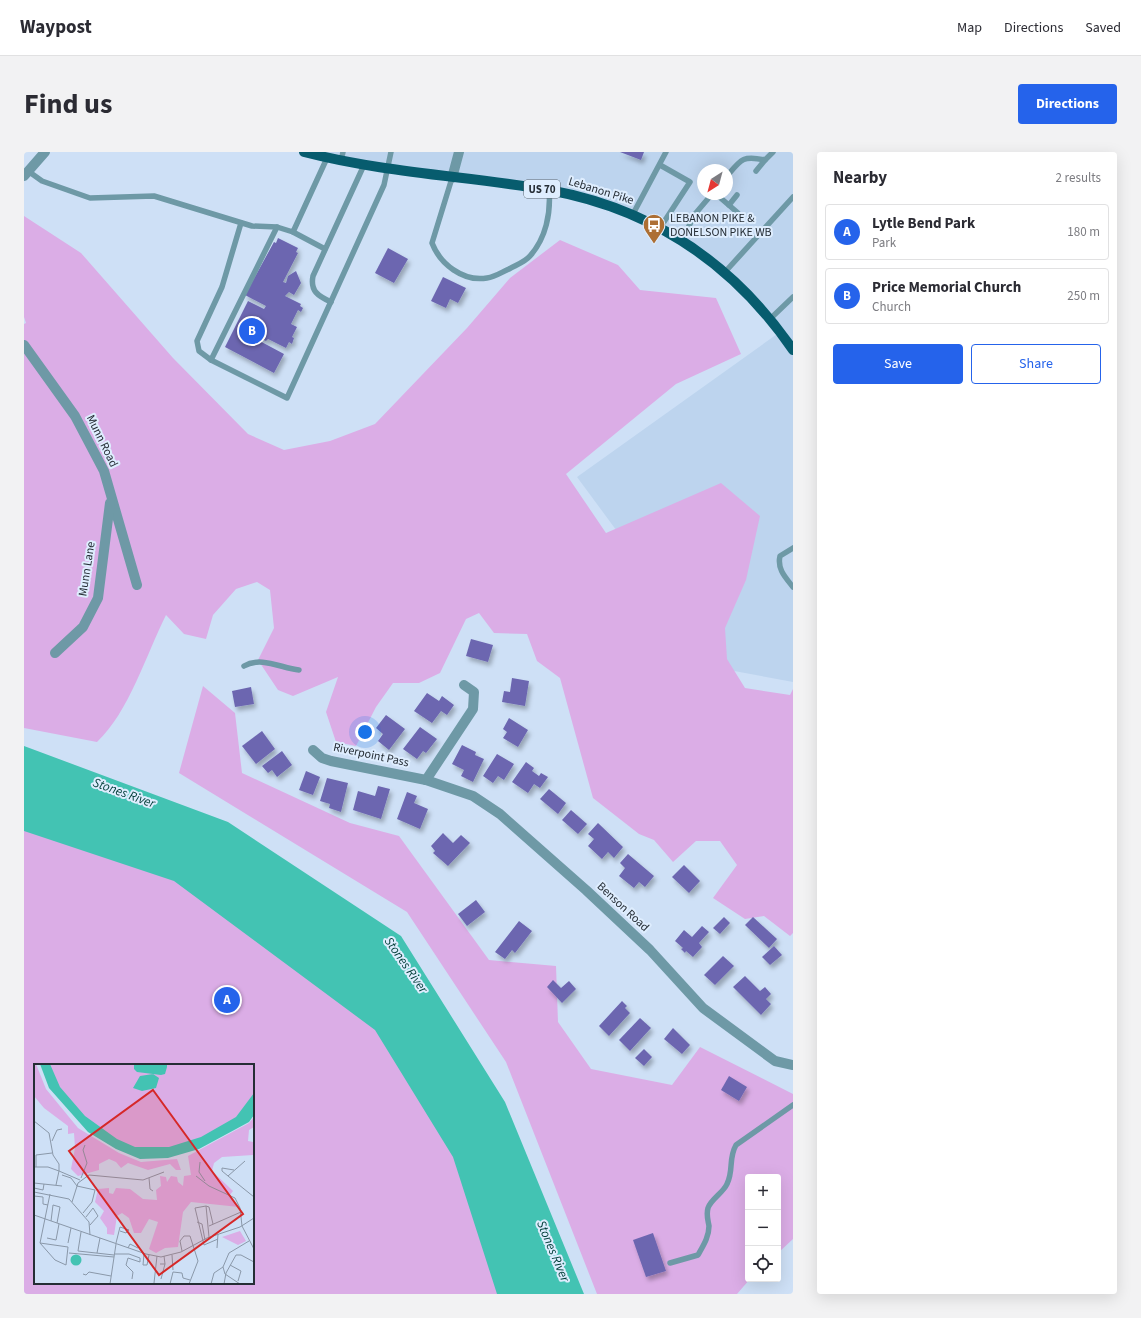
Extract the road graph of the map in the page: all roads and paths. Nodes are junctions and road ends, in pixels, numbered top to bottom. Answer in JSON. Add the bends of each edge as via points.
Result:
{"nodes":[{"id":1,"x":45,"y":152,"type":"edge"},
{"id":2,"x":304,"y":152,"type":"edge"},
{"id":3,"x":391,"y":152,"type":"edge"},
{"id":4,"x":459,"y":152,"type":"edge"},
{"id":5,"x":666,"y":152,"type":"edge"},
{"id":6,"x":773,"y":152,"type":"edge"},
{"id":7,"x":342,"y":156,"type":"edge"},
{"id":8,"x":327,"y":158,"type":"junction"},
{"id":9,"x":765,"y":160,"type":"junction"},
{"id":10,"x":660,"y":165,"type":"junction"},
{"id":11,"x":364,"y":166,"type":"junction"},
{"id":12,"x":733,"y":169,"type":"edge"},
{"id":13,"x":389,"y":170,"type":"junction"},
{"id":14,"x":756,"y":171,"type":"dead end"},
{"id":15,"x":26,"y":173,"type":"edge"},
{"id":16,"x":452,"y":178,"type":"junction"},
{"id":17,"x":549,"y":190,"type":"junction"},
{"id":18,"x":737,"y":195,"type":"dead end"},
{"id":19,"x":793,"y":197,"type":"edge"},
{"id":20,"x":707,"y":200,"type":"edge"},
{"id":21,"x":723,"y":200,"type":"edge"},
{"id":22,"x":729,"y":205,"type":"junction"},
{"id":23,"x":738,"y":212,"type":"dead end"},
{"id":24,"x":633,"y":214,"type":"junction"},
{"id":25,"x":241,"y":223,"type":"junction"},
{"id":26,"x":276,"y":227,"type":"junction"},
{"id":27,"x":660,"y":228,"type":"junction"},
{"id":28,"x":293,"y":232,"type":"junction"},
{"id":29,"x":682,"y":240,"type":"junction"},
{"id":30,"x":325,"y":248,"type":"junction"},
{"id":31,"x":725,"y":272,"type":"junction"},
{"id":32,"x":793,"y":298,"type":"edge"},
{"id":33,"x":331,"y":302,"type":"junction"},
{"id":34,"x":770,"y":319,"type":"junction"},
{"id":35,"x":792,"y":345,"type":"edge"},
{"id":36,"x":24,"y":346,"type":"edge"},
{"id":37,"x":211,"y":360,"type":"junction"},
{"id":38,"x":111,"y":499,"type":"junction"},
{"id":39,"x":793,"y":548,"type":"edge"},
{"id":40,"x":137,"y":585,"type":"dead end"},
{"id":41,"x":793,"y":587,"type":"edge"},
{"id":42,"x":55,"y":653,"type":"dead end"},
{"id":43,"x":244,"y":666,"type":"dead end"},
{"id":44,"x":299,"y":670,"type":"dead end"},
{"id":45,"x":464,"y":685,"type":"dead end"},
{"id":46,"x":313,"y":750,"type":"dead end"},
{"id":47,"x":426,"y":780,"type":"junction"},
{"id":48,"x":793,"y":1066,"type":"edge"},
{"id":49,"x":793,"y":1106,"type":"edge"},
{"id":50,"x":670,"y":1263,"type":"dead end"}],
"edges":[{"from":1,"to":15,"type":"street"},
{"from":2,"to":8,"type":"main road","name":"Lebanon Pike","number":"US 70"},
{"from":3,"to":13,"type":"lane"},
{"from":4,"to":16,"type":"street"},
{"from":5,"to":10,"type":"lane"},
{"from":6,"to":9,"type":"lane"},
{"from":7,"to":8,"type":"main road","name":"Lebanon Pike","number":"US 70"},
{"from":7,"to":11,"type":"main road","name":"Lebanon Pike","number":"US 70"},
{"from":8,"to":28,"type":"lane"},
{"from":9,"to":12,"type":"lane","via":[[746,158],[740,160]]},
{"from":9,"to":14,"type":"lane"},
{"from":10,"to":24,"type":"lane"},
{"from":10,"to":27,"type":"lane","via":[[690,182]]},
{"from":11,"to":13,"type":"main road","name":"Lebanon Pike","number":"US 70"},
{"from":11,"to":30,"type":"lane"},
{"from":13,"to":16,"type":"main road","name":"Lebanon Pike","number":"US 70"},
{"from":13,"to":33,"type":"lane"},
{"from":15,"to":25,"type":"lane","via":[[90,198],[154,196]]},
{"from":16,"to":17,"type":"main road","name":"Lebanon Pike","number":"US 70"},
{"from":16,"to":17,"type":"lane","via":[[432,243],[436,253],[449,266],[463,276],[474,278],[500,274],[530,256],[548,219],[551,207]]},
{"from":17,"to":24,"type":"main road","name":"Lebanon Pike","number":"US 70","via":[[599,202]]},
{"from":18,"to":22,"type":"lane"},
{"from":19,"to":31,"type":"lane"},
{"from":20,"to":29,"type":"lane","via":[[695,214]]},
{"from":21,"to":22,"type":"lane"},
{"from":22,"to":23,"type":"lane"},
{"from":24,"to":27,"type":"main road","name":"Lebanon Pike","number":"US 70"},
{"from":25,"to":26,"type":"lane"},
{"from":25,"to":37,"type":"lane","via":[[222,287],[197,341],[200,351]]},
{"from":26,"to":28,"type":"lane"},
{"from":26,"to":37,"type":"lane"},
{"from":27,"to":29,"type":"main road","name":"Lebanon Pike","number":"US 70"},
{"from":28,"to":30,"type":"lane"},
{"from":29,"to":31,"type":"main road","name":"Lebanon Pike","number":"US 70"},
{"from":30,"to":33,"type":"lane","via":[[313,276],[312,288],[319,296]]},
{"from":31,"to":34,"type":"main road","name":"Lebanon Pike","number":"US 70"},
{"from":32,"to":34,"type":"lane"},
{"from":33,"to":37,"type":"lane","via":[[287,398]]},
{"from":34,"to":35,"type":"main road","name":"Lebanon Pike","number":"US 70"},
{"from":36,"to":38,"type":"street","name":"Munn Road","via":[[75,416],[104,471]]},
{"from":38,"to":40,"type":"street","name":"Munn Road"},
{"from":38,"to":42,"type":"street","name":"Munn Lane","via":[[98,598],[83,627]]},
{"from":39,"to":41,"type":"lane","via":[[780,556],[779,568]]},
{"from":43,"to":44,"type":"lane","via":[[252,662],[268,663]]},
{"from":45,"to":47,"type":"street","via":[[474,692],[473,709]]},
{"from":46,"to":47,"type":"street","name":"Riverpoint Pass","via":[[322,758],[331,761]]},
{"from":47,"to":48,"type":"street","name":"Benson Road","via":[[473,796],[500,814],[650,950],[703,1008],[775,1061]]},
{"from":49,"to":50,"type":"lane","via":[[736,1145],[731,1154],[727,1185],[708,1206],[709,1228],[706,1243],[698,1255]]}]}
